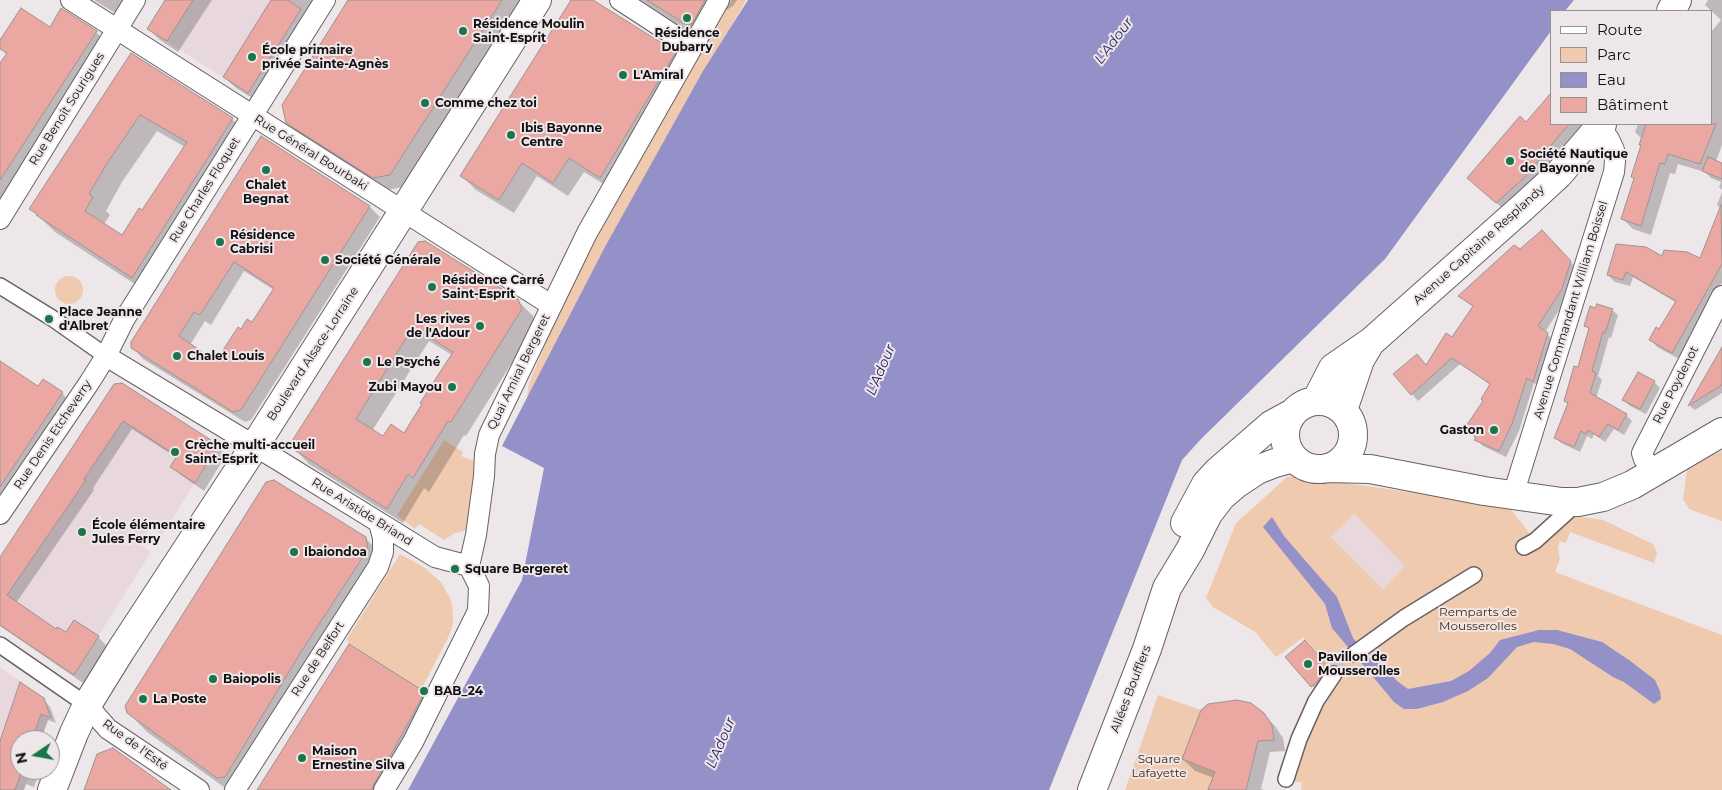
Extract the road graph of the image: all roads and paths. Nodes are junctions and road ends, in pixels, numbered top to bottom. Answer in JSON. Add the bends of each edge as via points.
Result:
{"nodes":[{"id":1,"x":71,"y":0,"type":"edge"},
{"id":2,"x":135,"y":0,"type":"edge"},
{"id":3,"x":325,"y":0,"type":"edge"},
{"id":4,"x":537,"y":0,"type":"edge"},
{"id":5,"x":620,"y":0,"type":"edge"},
{"id":6,"x":719,"y":0,"type":"edge"},
{"id":7,"x":116,"y":29,"type":"junction"},
{"id":8,"x":692,"y":48,"type":"junction"},
{"id":9,"x":251,"y":115,"type":"junction"},
{"id":10,"x":1601,"y":126,"type":"edge"},
{"id":11,"x":404,"y":212,"type":"junction"},
{"id":12,"x":0,"y":219,"type":"edge"},
{"id":13,"x":0,"y":286,"type":"edge"},
{"id":14,"x":1722,"y":296,"type":"edge"},
{"id":15,"x":551,"y":305,"type":"junction"},
{"id":16,"x":1372,"y":341,"type":"junction"},
{"id":17,"x":106,"y":356,"type":"junction"},
{"id":18,"x":1305,"y":407,"type":"junction"},
{"id":19,"x":1343,"y":410,"type":"junction"},
{"id":20,"x":1722,"y":432,"type":"edge"},
{"id":21,"x":1353,"y":438,"type":"junction"},
{"id":22,"x":254,"y":447,"type":"junction"},
{"id":23,"x":1296,"y":460,"type":"junction"},
{"id":24,"x":1327,"y":468,"type":"junction"},
{"id":25,"x":1370,"y":469,"type":"junction"},
{"id":26,"x":1656,"y":473,"type":"junction"},
{"id":27,"x":1513,"y":495,"type":"junction"},
{"id":28,"x":1578,"y":502,"type":"junction"},
{"id":29,"x":0,"y":514,"type":"edge"},
{"id":30,"x":380,"y":523,"type":"junction"},
{"id":31,"x":1524,"y":547,"type":"dead end"},
{"id":32,"x":469,"y":566,"type":"junction"},
{"id":33,"x":1474,"y":575,"type":"dead end"},
{"id":34,"x":1167,"y":588,"type":"junction"},
{"id":35,"x":0,"y":645,"type":"edge"},
{"id":36,"x":1358,"y":650,"type":"tunnel mouth"},
{"id":37,"x":1334,"y":674,"type":"tunnel mouth"},
{"id":38,"x":87,"y":705,"type":"junction"},
{"id":39,"x":1286,"y":779,"type":"dead end"},
{"id":40,"x":52,"y":790,"type":"edge"},
{"id":41,"x":199,"y":790,"type":"edge"},
{"id":42,"x":235,"y":790,"type":"edge"},
{"id":43,"x":384,"y":790,"type":"edge"},
{"id":44,"x":1092,"y":790,"type":"edge"}],
"edges":[{"from":1,"to":7,"type":"street","name":"Rue Général Bourbaki"},
{"from":2,"to":7,"type":"street","name":"Rue Benoît Sourigues"},
{"from":3,"to":9,"type":"street","name":"Rue Charles Floquet"},
{"from":4,"to":11,"type":"main road","name":"Boulevard Alsace-Lorraine"},
{"from":5,"to":8,"type":"street"},
{"from":6,"to":8,"type":"street","name":"Quai Amiral Bergeret"},
{"from":7,"to":9,"type":"street","name":"Rue Général Bourbaki"},
{"from":7,"to":12,"type":"street","name":"Rue Benoît Sourigues"},
{"from":8,"to":15,"type":"street","name":"Quai Amiral Bergeret","via":[[608,193]]},
{"from":9,"to":11,"type":"street","name":"Rue Général Bourbaki"},
{"from":9,"to":17,"type":"street","name":"Rue Charles Floquet","via":[[124,320]]},
{"from":10,"to":16,"type":"main road","name":"Avenue Capitaine Resplandy","via":[[1558,175]]},
{"from":10,"to":27,"type":"street","name":"Avenue Commandant William Boissel","via":[[1614,150],[1614,172]]},
{"from":11,"to":15,"type":"street","name":"Rue Général Bourbaki"},
{"from":11,"to":22,"type":"main road","name":"Boulevard Alsace-Lorraine"},
{"from":13,"to":17,"type":"street"},
{"from":14,"to":26,"type":"street","name":"Rue Poydenot","via":[[1642,453]]},
{"from":15,"to":32,"type":"street","name":"Quai Amiral Bergeret","via":[[489,435]]},
{"from":16,"to":18,"type":"main road","name":"Avenue Capitaine Resplandy","via":[[1333,368]]},
{"from":16,"to":19,"type":"main road","name":"Avenue Capitaine Resplandy","via":[[1360,360]]},
{"from":17,"to":22,"type":"street","name":"Rue Aristide Briand"},
{"from":17,"to":29,"type":"street","name":"Rue Denis Etcheverry"},
{"from":18,"to":19,"type":"main road","via":[[1330,403]]},
{"from":18,"to":23,"type":"main road","via":[[1288,422],[1286,432],[1290,452]]},
{"from":18,"to":34,"type":"main road","name":"Allées Boufflers","via":[[1251,440],[1206,484],[1182,529],[1166,571]]},
{"from":19,"to":21,"type":"main road","via":[[1351,424]]},
{"from":20,"to":26,"type":"main road"},
{"from":21,"to":24,"type":"main road","via":[[1348,454]]},
{"from":21,"to":25,"type":"main road"},
{"from":22,"to":30,"type":"street","name":"Rue Aristide Briand"},
{"from":22,"to":38,"type":"main road","name":"Boulevard Alsace-Lorraine"},
{"from":23,"to":24,"type":"main road","via":[[1314,468]]},
{"from":23,"to":34,"type":"main road","name":"Allées Boufflers","via":[[1256,470],[1222,497],[1208,514]]},
{"from":24,"to":25,"type":"main road"},
{"from":25,"to":27,"type":"main road"},
{"from":26,"to":28,"type":"main road","via":[[1603,497]]},
{"from":27,"to":28,"type":"main road"},
{"from":28,"to":31,"type":"street"},
{"from":30,"to":32,"type":"street","name":"Rue Aristide Briand","via":[[435,558]]},
{"from":30,"to":42,"type":"street","name":"Rue de Belfort","via":[[383,552],[378,566]]},
{"from":32,"to":43,"type":"street","via":[[479,586],[478,610],[413,742]]},
{"from":33,"to":36,"type":"street"},
{"from":34,"to":44,"type":"main road","name":"Allées Boufflers","via":[[1151,640]]},
{"from":35,"to":38,"type":"street","name":"Rue de l'Esté"},
{"from":37,"to":39,"type":"street","via":[[1316,701]]},
{"from":38,"to":40,"type":"main road","name":"Boulevard Alsace-Lorraine"},
{"from":38,"to":41,"type":"street","name":"Rue de l'Esté","via":[[108,729]]}]}
